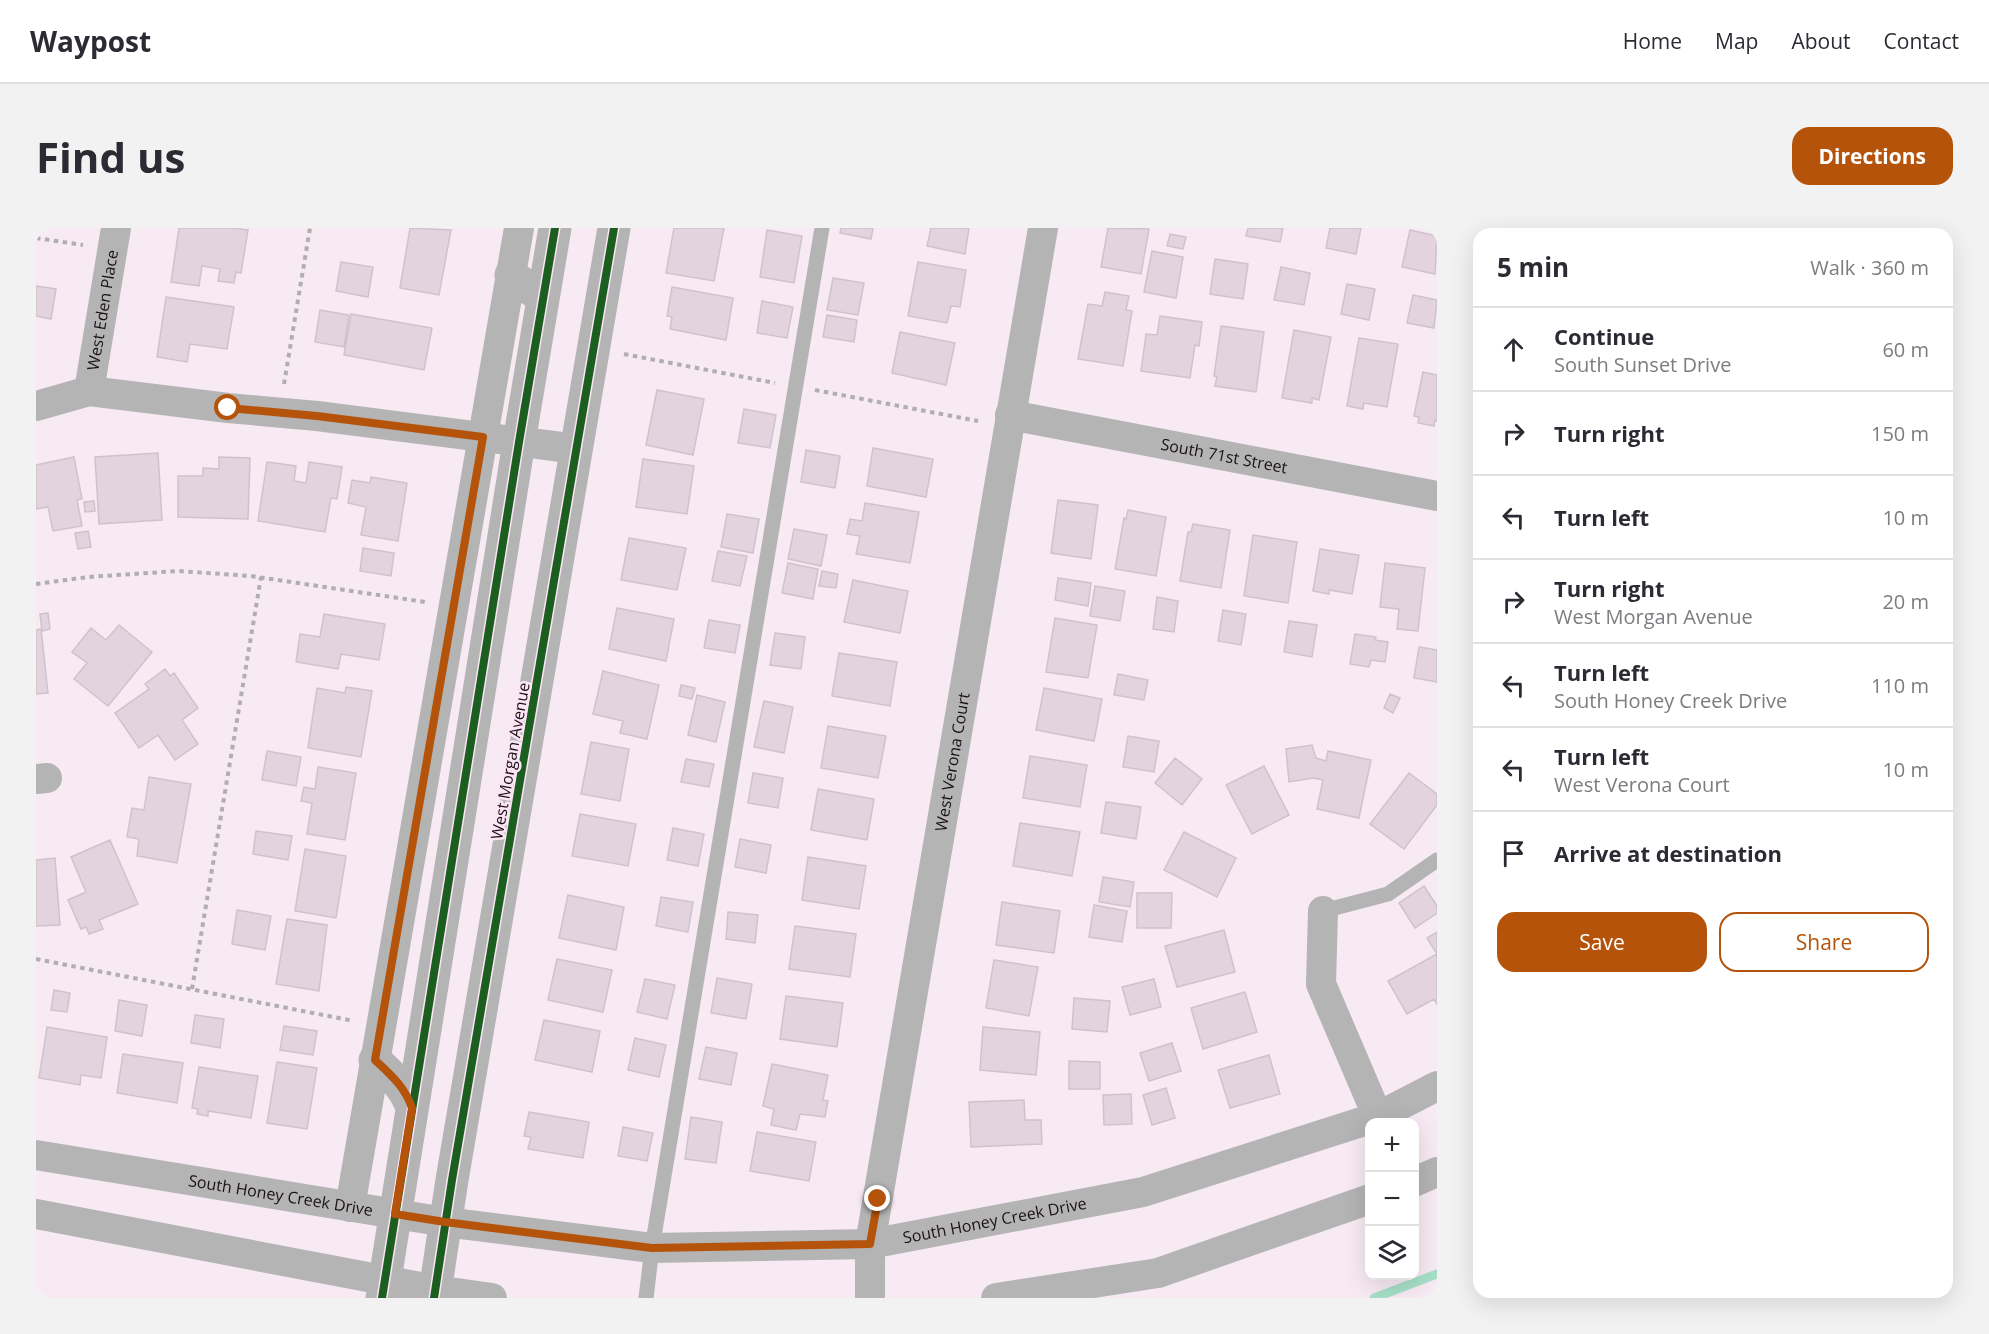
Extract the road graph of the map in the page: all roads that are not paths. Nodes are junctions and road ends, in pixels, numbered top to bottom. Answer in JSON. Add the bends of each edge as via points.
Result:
{"nodes":[{"id":1,"x":519,"y":228,"type":"edge"},
{"id":2,"x":555,"y":228,"type":"edge"},
{"id":3,"x":614,"y":228,"type":"edge"},
{"id":4,"x":822,"y":228,"type":"edge"},
{"id":5,"x":1043,"y":228,"type":"edge"},
{"id":6,"x":114,"y":239,"type":"edge"},
{"id":7,"x":511,"y":275,"type":"junction"},
{"id":8,"x":543,"y":298,"type":"junction"},
{"id":9,"x":89,"y":391,"type":"junction"},
{"id":10,"x":36,"y":406,"type":"edge"},
{"id":11,"x":1010,"y":415,"type":"junction"},
{"id":12,"x":483,"y":437,"type":"junction"},
{"id":13,"x":519,"y":442,"type":"junction"},
{"id":14,"x":577,"y":449,"type":"junction"},
{"id":15,"x":1437,"y":496,"type":"edge"},
{"id":16,"x":1437,"y":860,"type":"edge"},
{"id":17,"x":1323,"y":911,"type":"joint"},
{"id":18,"x":375,"y":1060,"type":"junction"},
{"id":19,"x":1437,"y":1086,"type":"edge"},
{"id":20,"x":412,"y":1108,"type":"junction"},
{"id":21,"x":1377,"y":1118,"type":"edge"},
{"id":22,"x":1381,"y":1118,"type":"edge"},
{"id":23,"x":1365,"y":1124,"type":"edge"},
{"id":24,"x":36,"y":1155,"type":"edge"},
{"id":25,"x":1437,"y":1172,"type":"edge"},
{"id":26,"x":1419,"y":1180,"type":"edge"},
{"id":27,"x":1365,"y":1201,"type":"edge"},
{"id":28,"x":350,"y":1207,"type":"junction"},
{"id":29,"x":36,"y":1214,"type":"edge"},
{"id":30,"x":395,"y":1214,"type":"junction"},
{"id":31,"x":445,"y":1222,"type":"junction"},
{"id":32,"x":870,"y":1244,"type":"junction"},
{"id":33,"x":652,"y":1248,"type":"junction"},
{"id":34,"x":383,"y":1289,"type":"edge"},
{"id":35,"x":435,"y":1294,"type":"edge"},
{"id":36,"x":492,"y":1298,"type":"edge"},
{"id":37,"x":646,"y":1298,"type":"edge"},
{"id":38,"x":870,"y":1298,"type":"edge"},
{"id":39,"x":996,"y":1298,"type":"edge"}],
"edges":[{"from":1,"to":7,"type":"street"},
{"from":2,"to":8,"type":"street"},
{"from":3,"to":14,"type":"street","name":"West Morgan Avenue"},
{"from":4,"to":33,"type":"lane"},
{"from":5,"to":11,"type":"street","name":"West Verona Court"},
{"from":6,"to":9,"type":"street","name":"West Eden Place"},
{"from":7,"to":8,"type":"street"},
{"from":7,"to":12,"type":"street"},
{"from":8,"to":13,"type":"street"},
{"from":9,"to":10,"type":"street"},
{"from":9,"to":12,"type":"street"},
{"from":11,"to":15,"type":"street","name":"South 71st Street"},
{"from":11,"to":32,"type":"street","name":"West Verona Court"},
{"from":12,"to":13,"type":"street"},
{"from":12,"to":18,"type":"street"},
{"from":13,"to":14,"type":"street"},
{"from":13,"to":20,"type":"street"},
{"from":14,"to":31,"type":"street","name":"West Morgan Avenue"},
{"from":16,"to":17,"type":"lane","via":[[1388,894]]},
{"from":17,"to":21,"type":"street","via":[[1321,984]]},
{"from":18,"to":20,"type":"street","via":[[398,1082]]},
{"from":18,"to":28,"type":"street"},
{"from":19,"to":22,"type":"street","name":"South Honey Creek Drive"},
{"from":20,"to":30,"type":"street"},
{"from":23,"to":32,"type":"street","name":"South Honey Creek Drive","via":[[1143,1192]]},
{"from":24,"to":28,"type":"street","name":"South Honey Creek Drive"},
{"from":25,"to":26,"type":"street"},
{"from":27,"to":39,"type":"street","via":[[1158,1273]]},
{"from":28,"to":30,"type":"street","name":"South Honey Creek Drive"},
{"from":29,"to":34,"type":"street"},
{"from":30,"to":31,"type":"street","name":"South Honey Creek Drive"},
{"from":30,"to":34,"type":"street"},
{"from":31,"to":33,"type":"street","name":"South Honey Creek Drive"},
{"from":31,"to":35,"type":"street","name":"West Morgan Avenue"},
{"from":32,"to":33,"type":"street","name":"South Honey Creek Drive"},
{"from":32,"to":38,"type":"street","name":"West Verona Court"},
{"from":33,"to":37,"type":"lane"},
{"from":34,"to":35,"type":"street"},
{"from":35,"to":36,"type":"street"}]}
